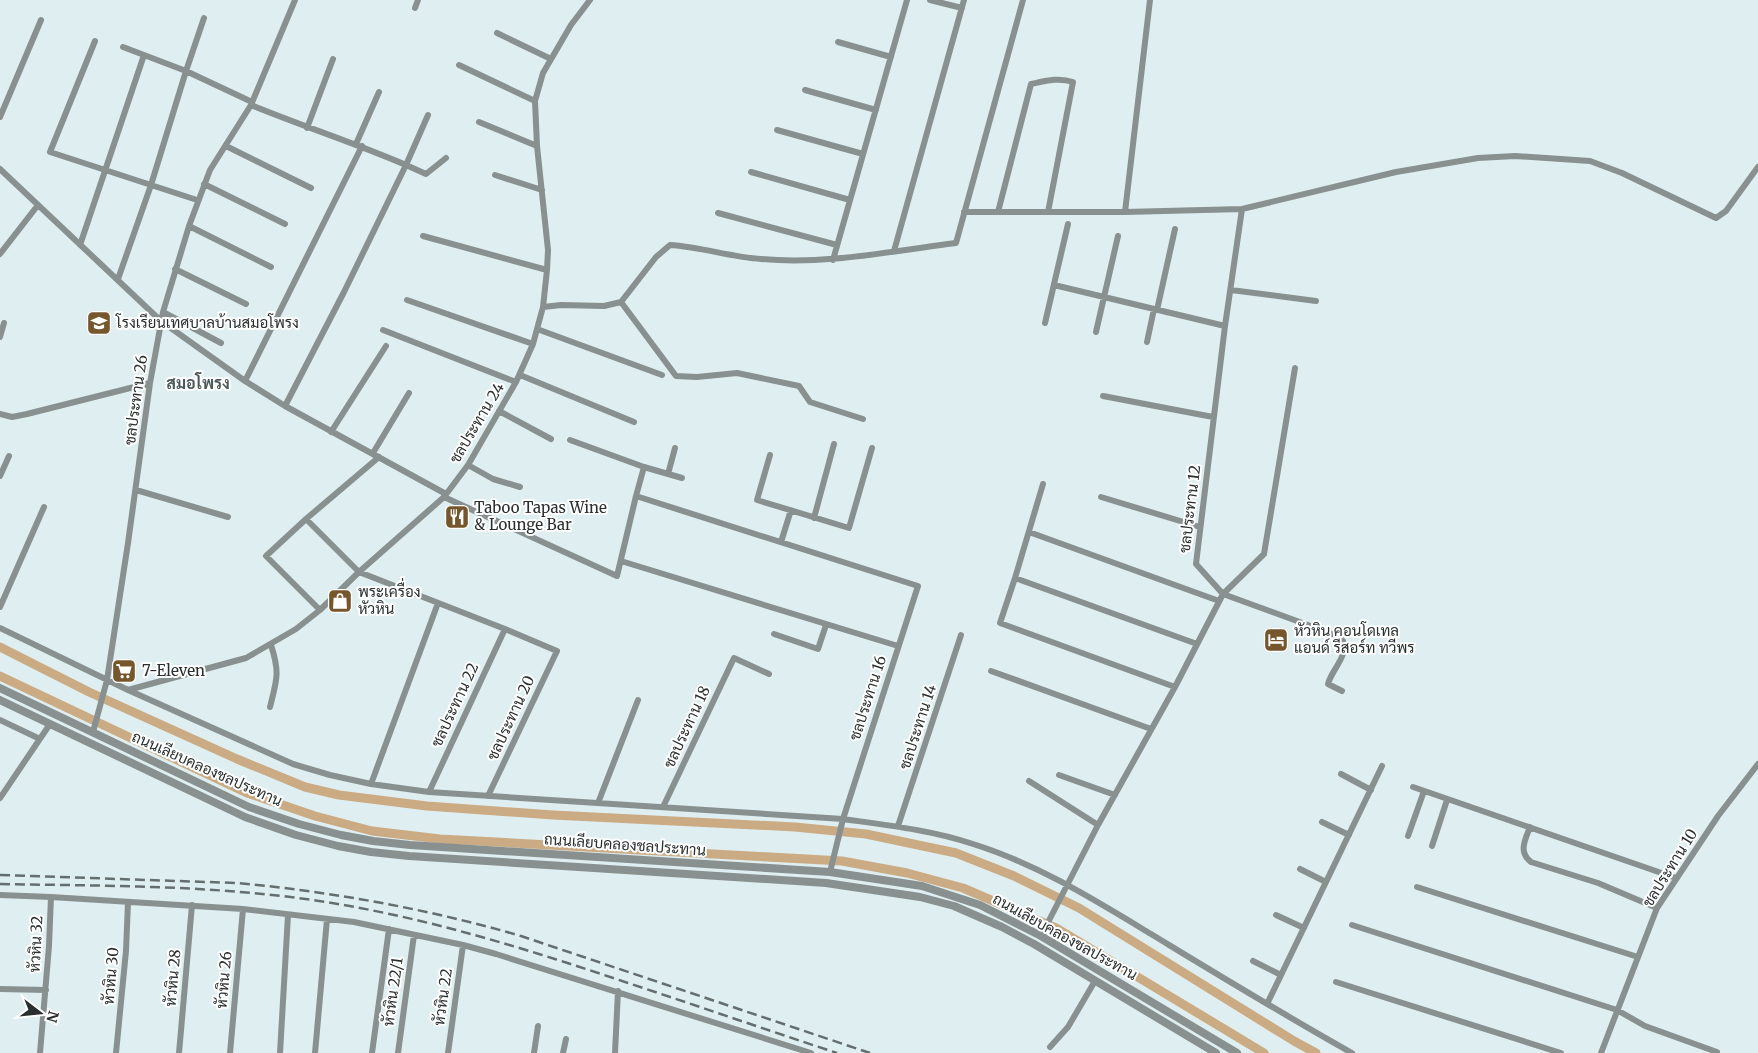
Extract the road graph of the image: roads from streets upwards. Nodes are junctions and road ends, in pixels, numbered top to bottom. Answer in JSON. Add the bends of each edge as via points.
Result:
{"nodes":[{"id":1,"x":294,"y":0,"type":"edge"},
{"id":2,"x":418,"y":0,"type":"edge"},
{"id":3,"x":590,"y":0,"type":"edge"},
{"id":4,"x":907,"y":0,"type":"edge"},
{"id":5,"x":930,"y":0,"type":"edge"},
{"id":6,"x":964,"y":0,"type":"edge"},
{"id":7,"x":1024,"y":0,"type":"edge"},
{"id":8,"x":1150,"y":0,"type":"edge"},
{"id":9,"x":415,"y":8,"type":"dead end"},
{"id":10,"x":962,"y":8,"type":"junction"},
{"id":11,"x":204,"y":18,"type":"dead end"},
{"id":12,"x":41,"y":20,"type":"dead end"},
{"id":13,"x":497,"y":33,"type":"dead end"},
{"id":14,"x":95,"y":41,"type":"dead end"},
{"id":15,"x":838,"y":42,"type":"dead end"},
{"id":16,"x":123,"y":47,"type":"dead end"},
{"id":17,"x":144,"y":55,"type":"junction"},
{"id":18,"x":891,"y":57,"type":"junction"},
{"id":19,"x":334,"y":59,"type":"dead end"},
{"id":20,"x":551,"y":59,"type":"junction"},
{"id":21,"x":459,"y":65,"type":"dead end"},
{"id":22,"x":186,"y":71,"type":"junction"},
{"id":23,"x":806,"y":90,"type":"dead end"},
{"id":24,"x":380,"y":92,"type":"dead end"},
{"id":25,"x":534,"y":101,"type":"junction"},
{"id":26,"x":252,"y":104,"type":"junction"},
{"id":27,"x":876,"y":110,"type":"junction"},
{"id":28,"x":428,"y":115,"type":"dead end"},
{"id":29,"x":0,"y":117,"type":"edge"},
{"id":30,"x":479,"y":122,"type":"dead end"},
{"id":31,"x":307,"y":128,"type":"junction"},
{"id":32,"x":777,"y":130,"type":"dead end"},
{"id":33,"x":359,"y":145,"type":"junction"},
{"id":34,"x":226,"y":146,"type":"junction"},
{"id":35,"x":537,"y":146,"type":"junction"},
{"id":36,"x":863,"y":154,"type":"junction"},
{"id":37,"x":446,"y":158,"type":"dead end"},
{"id":38,"x":406,"y":164,"type":"junction"},
{"id":39,"x":1758,"y":167,"type":"edge"},
{"id":40,"x":0,"y":169,"type":"edge"},
{"id":41,"x":105,"y":170,"type":"junction"},
{"id":42,"x":751,"y":172,"type":"dead end"},
{"id":43,"x":495,"y":175,"type":"dead end"},
{"id":44,"x":204,"y":184,"type":"junction"},
{"id":45,"x":151,"y":185,"type":"junction"},
{"id":46,"x":311,"y":188,"type":"dead end"},
{"id":47,"x":542,"y":190,"type":"junction"},
{"id":48,"x":197,"y":200,"type":"junction"},
{"id":49,"x":850,"y":200,"type":"junction"},
{"id":50,"x":38,"y":205,"type":"junction"},
{"id":51,"x":1242,"y":210,"type":"junction"},
{"id":52,"x":964,"y":212,"type":"junction"},
{"id":53,"x":998,"y":212,"type":"junction"},
{"id":54,"x":1048,"y":212,"type":"junction"},
{"id":55,"x":1125,"y":212,"type":"junction"},
{"id":56,"x":718,"y":213,"type":"dead end"},
{"id":57,"x":285,"y":224,"type":"dead end"},
{"id":58,"x":1068,"y":224,"type":"dead end"},
{"id":59,"x":189,"y":226,"type":"junction"},
{"id":60,"x":1175,"y":229,"type":"dead end"},
{"id":61,"x":422,"y":236,"type":"dead end"},
{"id":62,"x":1118,"y":236,"type":"dead end"},
{"id":63,"x":80,"y":245,"type":"junction"},
{"id":64,"x":838,"y":245,"type":"junction"},
{"id":65,"x":894,"y":251,"type":"junction"},
{"id":66,"x":0,"y":254,"type":"edge"},
{"id":67,"x":833,"y":260,"type":"junction"},
{"id":68,"x":271,"y":267,"type":"dead end"},
{"id":69,"x":175,"y":269,"type":"junction"},
{"id":70,"x":547,"y":270,"type":"junction"},
{"id":71,"x":118,"y":279,"type":"junction"},
{"id":72,"x":1054,"y":285,"type":"junction"},
{"id":73,"x":1231,"y":290,"type":"junction"},
{"id":74,"x":1104,"y":297,"type":"junction"},
{"id":75,"x":407,"y":300,"type":"dead end"},
{"id":76,"x":1316,"y":301,"type":"dead end"},
{"id":77,"x":621,"y":302,"type":"junction"},
{"id":78,"x":246,"y":304,"type":"dead end"},
{"id":79,"x":543,"y":307,"type":"junction"},
{"id":80,"x":1156,"y":310,"type":"junction"},
{"id":81,"x":163,"y":312,"type":"junction"},
{"id":82,"x":161,"y":321,"type":"junction"},
{"id":83,"x":4,"y":323,"type":"dead end"},
{"id":84,"x":1046,"y":323,"type":"dead end"},
{"id":85,"x":1225,"y":326,"type":"junction"},
{"id":86,"x":537,"y":329,"type":"junction"},
{"id":87,"x":383,"y":330,"type":"dead end"},
{"id":88,"x":1096,"y":332,"type":"dead end"},
{"id":89,"x":0,"y":337,"type":"edge"},
{"id":90,"x":1147,"y":342,"type":"dead end"},
{"id":91,"x":221,"y":343,"type":"dead end"},
{"id":92,"x":533,"y":344,"type":"junction"},
{"id":93,"x":386,"y":346,"type":"dead end"},
{"id":94,"x":1295,"y":368,"type":"dead end"},
{"id":95,"x":662,"y":375,"type":"dead end"},
{"id":96,"x":520,"y":376,"type":"junction"},
{"id":97,"x":245,"y":381,"type":"junction"},
{"id":98,"x":516,"y":382,"type":"junction"},
{"id":99,"x":150,"y":383,"type":"junction"},
{"id":100,"x":409,"y":393,"type":"dead end"},
{"id":101,"x":1103,"y":396,"type":"dead end"},
{"id":102,"x":285,"y":406,"type":"junction"},
{"id":103,"x":499,"y":411,"type":"junction"},
{"id":104,"x":0,"y":414,"type":"edge"},
{"id":105,"x":1214,"y":417,"type":"junction"},
{"id":106,"x":863,"y":419,"type":"dead end"},
{"id":107,"x":634,"y":422,"type":"dead end"},
{"id":108,"x":331,"y":432,"type":"junction"},
{"id":109,"x":551,"y":439,"type":"dead end"},
{"id":110,"x":570,"y":440,"type":"dead end"},
{"id":111,"x":834,"y":444,"type":"dead end"},
{"id":112,"x":675,"y":448,"type":"dead end"},
{"id":113,"x":872,"y":448,"type":"dead end"},
{"id":114,"x":770,"y":454,"type":"dead end"},
{"id":115,"x":376,"y":455,"type":"junction"},
{"id":116,"x":9,"y":456,"type":"dead end"},
{"id":117,"x":468,"y":465,"type":"junction"},
{"id":118,"x":644,"y":467,"type":"junction"},
{"id":119,"x":668,"y":474,"type":"junction"},
{"id":120,"x":0,"y":476,"type":"edge"},
{"id":121,"x":682,"y":478,"type":"dead end"},
{"id":122,"x":1043,"y":484,"type":"dead end"},
{"id":123,"x":520,"y":487,"type":"dead end"},
{"id":124,"x":136,"y":490,"type":"junction"},
{"id":125,"x":445,"y":496,"type":"junction"},
{"id":126,"x":636,"y":496,"type":"junction"},
{"id":127,"x":1101,"y":497,"type":"dead end"},
{"id":128,"x":44,"y":507,"type":"dead end"},
{"id":129,"x":791,"y":510,"type":"junction"},
{"id":130,"x":228,"y":516,"type":"dead end"},
{"id":131,"x":814,"y":518,"type":"junction"},
{"id":132,"x":306,"y":519,"type":"junction"},
{"id":133,"x":1200,"y":527,"type":"junction"},
{"id":134,"x":1029,"y":532,"type":"junction"},
{"id":135,"x":781,"y":542,"type":"junction"},
{"id":136,"x":621,"y":561,"type":"junction"},
{"id":137,"x":360,"y":572,"type":"junction"},
{"id":138,"x":1015,"y":578,"type":"junction"},
{"id":139,"x":1223,"y":594,"type":"junction"},
{"id":140,"x":1219,"y":601,"type":"junction"},
{"id":141,"x":438,"y":603,"type":"junction"},
{"id":142,"x":0,"y":607,"type":"edge"},
{"id":143,"x":320,"y":610,"type":"junction"},
{"id":144,"x":826,"y":624,"type":"junction"},
{"id":145,"x":0,"y":628,"type":"edge"},
{"id":146,"x":505,"y":629,"type":"junction"},
{"id":147,"x":774,"y":634,"type":"dead end"},
{"id":148,"x":961,"y":635,"type":"dead end"},
{"id":149,"x":1197,"y":644,"type":"junction"},
{"id":150,"x":271,"y":645,"type":"junction"},
{"id":151,"x":898,"y":646,"type":"junction"},
{"id":152,"x":991,"y":671,"type":"dead end"},
{"id":153,"x":769,"y":674,"type":"dead end"},
{"id":154,"x":107,"y":680,"type":"junction"},
{"id":155,"x":1175,"y":687,"type":"junction"},
{"id":156,"x":0,"y":688,"type":"edge"},
{"id":157,"x":128,"y":690,"type":"junction"},
{"id":158,"x":1342,"y":691,"type":"dead end"},
{"id":159,"x":638,"y":700,"type":"dead end"},
{"id":160,"x":0,"y":701,"type":"edge"},
{"id":161,"x":270,"y":707,"type":"dead end"},
{"id":162,"x":0,"y":720,"type":"edge"},
{"id":163,"x":50,"y":724,"type":"junction"},
{"id":164,"x":1151,"y":729,"type":"junction"},
{"id":165,"x":94,"y":732,"type":"junction"},
{"id":166,"x":40,"y":739,"type":"junction"},
{"id":167,"x":90,"y":742,"type":"junction"},
{"id":168,"x":1758,"y":764,"type":"edge"},
{"id":169,"x":1382,"y":766,"type":"dead end"},
{"id":170,"x":1341,"y":774,"type":"dead end"},
{"id":171,"x":1059,"y":775,"type":"dead end"},
{"id":172,"x":1030,"y":781,"type":"dead end"},
{"id":173,"x":371,"y":784,"type":"junction"},
{"id":174,"x":1413,"y":787,"type":"dead end"},
{"id":175,"x":1371,"y":790,"type":"junction"},
{"id":176,"x":1424,"y":791,"type":"junction"},
{"id":177,"x":429,"y":792,"type":"junction"},
{"id":178,"x":1115,"y":795,"type":"junction"},
{"id":179,"x":488,"y":796,"type":"junction"},
{"id":180,"x":0,"y":798,"type":"edge"},
{"id":181,"x":1447,"y":800,"type":"junction"},
{"id":182,"x":598,"y":803,"type":"junction"},
{"id":183,"x":663,"y":807,"type":"junction"},
{"id":184,"x":843,"y":819,"type":"junction"},
{"id":185,"x":1322,"y":822,"type":"dead end"},
{"id":186,"x":1098,"y":825,"type":"junction"},
{"id":187,"x":898,"y":826,"type":"junction"},
{"id":188,"x":1530,"y":827,"type":"junction"},
{"id":189,"x":1349,"y":835,"type":"junction"},
{"id":190,"x":1408,"y":836,"type":"dead end"},
{"id":191,"x":1432,"y":846,"type":"dead end"},
{"id":192,"x":1300,"y":869,"type":"dead end"},
{"id":193,"x":830,"y":872,"type":"junction"},
{"id":194,"x":1676,"y":878,"type":"junction"},
{"id":195,"x":1326,"y":882,"type":"junction"},
{"id":196,"x":1068,"y":884,"type":"junction"},
{"id":197,"x":1417,"y":887,"type":"dead end"},
{"id":198,"x":0,"y":895,"type":"edge"},
{"id":199,"x":51,"y":896,"type":"junction"},
{"id":200,"x":128,"y":902,"type":"junction"},
{"id":201,"x":192,"y":905,"type":"junction"},
{"id":202,"x":1657,"y":908,"type":"junction"},
{"id":203,"x":243,"y":909,"type":"junction"},
{"id":204,"x":288,"y":915,"type":"junction"},
{"id":205,"x":1276,"y":915,"type":"dead end"},
{"id":206,"x":327,"y":919,"type":"junction"},
{"id":207,"x":1352,"y":925,"type":"dead end"},
{"id":208,"x":1304,"y":928,"type":"junction"},
{"id":209,"x":389,"y":929,"type":"junction"},
{"id":210,"x":414,"y":935,"type":"junction"},
{"id":211,"x":1041,"y":936,"type":"junction"},
{"id":212,"x":463,"y":945,"type":"junction"},
{"id":213,"x":1638,"y":957,"type":"junction"},
{"id":214,"x":1253,"y":961,"type":"dead end"},
{"id":215,"x":1281,"y":975,"type":"junction"},
{"id":216,"x":1095,"y":981,"type":"junction"},
{"id":217,"x":1336,"y":982,"type":"dead end"},
{"id":218,"x":0,"y":989,"type":"edge"},
{"id":219,"x":46,"y":990,"type":"junction"},
{"id":220,"x":618,"y":991,"type":"junction"},
{"id":221,"x":1267,"y":1004,"type":"junction"},
{"id":222,"x":1617,"y":1010,"type":"junction"},
{"id":223,"x":538,"y":1026,"type":"dead end"},
{"id":224,"x":566,"y":1039,"type":"dead end"},
{"id":225,"x":1050,"y":1047,"type":"dead end"},
{"id":226,"x":1717,"y":1052,"type":"edge"},
{"id":227,"x":40,"y":1053,"type":"edge"},
{"id":228,"x":116,"y":1053,"type":"edge"},
{"id":229,"x":179,"y":1053,"type":"edge"},
{"id":230,"x":230,"y":1053,"type":"edge"},
{"id":231,"x":280,"y":1053,"type":"edge"},
{"id":232,"x":314,"y":1053,"type":"edge"},
{"id":233,"x":372,"y":1053,"type":"edge"},
{"id":234,"x":398,"y":1053,"type":"edge"},
{"id":235,"x":448,"y":1053,"type":"edge"},
{"id":236,"x":534,"y":1053,"type":"edge"},
{"id":237,"x":563,"y":1053,"type":"edge"},
{"id":238,"x":615,"y":1053,"type":"edge"},
{"id":239,"x":811,"y":1053,"type":"edge"},
{"id":240,"x":1216,"y":1053,"type":"edge"},
{"id":241,"x":1237,"y":1053,"type":"edge"},
{"id":242,"x":1352,"y":1053,"type":"edge"},
{"id":243,"x":1561,"y":1053,"type":"edge"},
{"id":244,"x":1601,"y":1053,"type":"edge"}],
"edges":[{"from":1,"to":26,"type":"street","name":"ชลประทาน 26"},
{"from":2,"to":9,"type":"street"},
{"from":3,"to":20,"type":"street","name":"ชลประทาน 24"},
{"from":4,"to":18,"type":"street"},
{"from":5,"to":10,"type":"street"},
{"from":6,"to":10,"type":"street"},
{"from":7,"to":52,"type":"street"},
{"from":8,"to":55,"type":"street"},
{"from":10,"to":65,"type":"street"},
{"from":11,"to":22,"type":"street"},
{"from":12,"to":29,"type":"street"},
{"from":13,"to":20,"type":"street"},
{"from":14,"to":41,"type":"street","via":[[50,152]]},
{"from":15,"to":18,"type":"street"},
{"from":16,"to":17,"type":"street"},
{"from":17,"to":22,"type":"street"},
{"from":17,"to":41,"type":"street"},
{"from":18,"to":27,"type":"street"},
{"from":19,"to":31,"type":"street"},
{"from":20,"to":25,"type":"street","name":"ชลประทาน 24"},
{"from":21,"to":25,"type":"street"},
{"from":22,"to":26,"type":"street"},
{"from":22,"to":45,"type":"street"},
{"from":23,"to":27,"type":"street"},
{"from":24,"to":33,"type":"street"},
{"from":25,"to":35,"type":"street","name":"ชลประทาน 24"},
{"from":26,"to":31,"type":"street"},
{"from":26,"to":34,"type":"street","name":"ชลประทาน 26"},
{"from":27,"to":36,"type":"street"},
{"from":28,"to":38,"type":"street"},
{"from":30,"to":35,"type":"street"},
{"from":31,"to":33,"type":"street"},
{"from":32,"to":36,"type":"street"},
{"from":33,"to":38,"type":"street"},
{"from":33,"to":97,"type":"street"},
{"from":34,"to":44,"type":"street","name":"ชลประทาน 26"},
{"from":34,"to":46,"type":"street"},
{"from":35,"to":47,"type":"street","name":"ชลประทาน 24"},
{"from":36,"to":49,"type":"street"},
{"from":37,"to":38,"type":"street","via":[[426,174]]},
{"from":38,"to":102,"type":"street"},
{"from":39,"to":51,"type":"street","via":[[1726,210],[1716,218],[1590,161],[1515,156],[1478,158],[1396,172]]},
{"from":40,"to":50,"type":"street"},
{"from":41,"to":45,"type":"street"},
{"from":41,"to":63,"type":"street"},
{"from":42,"to":49,"type":"street"},
{"from":43,"to":47,"type":"street"},
{"from":44,"to":48,"type":"street","name":"ชลประทาน 26"},
{"from":44,"to":57,"type":"street"},
{"from":45,"to":48,"type":"street"},
{"from":45,"to":71,"type":"street"},
{"from":47,"to":70,"type":"street","name":"ชลประทาน 24"},
{"from":48,"to":59,"type":"street","name":"ชลประทาน 26"},
{"from":49,"to":64,"type":"street"},
{"from":50,"to":63,"type":"street"},
{"from":50,"to":66,"type":"street"},
{"from":51,"to":55,"type":"street"},
{"from":51,"to":73,"type":"street","name":"ชลประทาน 12"},
{"from":52,"to":53,"type":"street"},
{"from":52,"to":65,"type":"street","via":[[956,243]]},
{"from":53,"to":54,"type":"street"},
{"from":53,"to":54,"type":"street","via":[[1031,84],[1066,80],[1073,82]]},
{"from":54,"to":55,"type":"street"},
{"from":56,"to":64,"type":"street"},
{"from":58,"to":72,"type":"street"},
{"from":59,"to":68,"type":"street"},
{"from":59,"to":69,"type":"street","name":"ชลประทาน 26"},
{"from":60,"to":80,"type":"street"},
{"from":61,"to":70,"type":"street"},
{"from":62,"to":74,"type":"street"},
{"from":63,"to":71,"type":"street"},
{"from":64,"to":67,"type":"street"},
{"from":65,"to":67,"type":"street"},
{"from":67,"to":77,"type":"street","via":[[761,260],[670,245],[656,257]]},
{"from":69,"to":78,"type":"street"},
{"from":69,"to":81,"type":"street","name":"ชลประทาน 26"},
{"from":70,"to":79,"type":"street","name":"ชลประทาน 24"},
{"from":71,"to":82,"type":"street"},
{"from":72,"to":74,"type":"street"},
{"from":72,"to":84,"type":"street"},
{"from":73,"to":76,"type":"street"},
{"from":73,"to":85,"type":"street","name":"ชลประทาน 12"},
{"from":74,"to":80,"type":"street"},
{"from":74,"to":88,"type":"street"},
{"from":75,"to":92,"type":"street"},
{"from":77,"to":79,"type":"street","via":[[604,306]]},
{"from":77,"to":106,"type":"street","via":[[676,376],[737,372],[799,386],[810,402]]},
{"from":79,"to":86,"type":"street","name":"ชลประทาน 24"},
{"from":80,"to":85,"type":"street"},
{"from":80,"to":90,"type":"street"},
{"from":81,"to":82,"type":"street","name":"ชลประทาน 26"},
{"from":81,"to":91,"type":"street"},
{"from":82,"to":97,"type":"street"},
{"from":82,"to":99,"type":"street","name":"ชลประทาน 26"},
{"from":83,"to":89,"type":"street"},
{"from":85,"to":105,"type":"street","name":"ชลประทาน 12"},
{"from":86,"to":92,"type":"street","name":"ชลประทาน 24"},
{"from":86,"to":95,"type":"street"},
{"from":87,"to":98,"type":"street"},
{"from":92,"to":96,"type":"street","name":"ชลประทาน 24"},
{"from":93,"to":108,"type":"street"},
{"from":94,"to":139,"type":"street","via":[[1264,554]]},
{"from":96,"to":98,"type":"street","name":"ชลประทาน 24"},
{"from":96,"to":107,"type":"street"},
{"from":97,"to":102,"type":"street"},
{"from":98,"to":103,"type":"street","name":"ชลประทาน 24"},
{"from":99,"to":104,"type":"street","via":[[27,414]]},
{"from":99,"to":124,"type":"street","name":"ชลประทาน 26"},
{"from":100,"to":115,"type":"street"},
{"from":101,"to":105,"type":"street"},
{"from":102,"to":108,"type":"street"},
{"from":103,"to":109,"type":"street"},
{"from":103,"to":117,"type":"street","name":"ชลประทาน 24"},
{"from":105,"to":133,"type":"street","name":"ชลประทาน 12"},
{"from":108,"to":115,"type":"street"},
{"from":110,"to":118,"type":"street"},
{"from":111,"to":131,"type":"street"},
{"from":112,"to":119,"type":"street"},
{"from":113,"to":131,"type":"street","via":[[849,528]]},
{"from":114,"to":129,"type":"street","via":[[757,500]]},
{"from":115,"to":125,"type":"street"},
{"from":115,"to":132,"type":"street"},
{"from":116,"to":120,"type":"street"},
{"from":117,"to":123,"type":"street","via":[[493,479]]},
{"from":117,"to":125,"type":"street","name":"ชลประทาน 24"},
{"from":118,"to":119,"type":"street"},
{"from":118,"to":126,"type":"street"},
{"from":119,"to":121,"type":"street"},
{"from":122,"to":134,"type":"street"},
{"from":124,"to":130,"type":"street"},
{"from":124,"to":154,"type":"street","name":"ชลประทาน 26"},
{"from":125,"to":136,"type":"street","via":[[617,576]]},
{"from":125,"to":137,"type":"street","name":"ชลประทาน 24"},
{"from":126,"to":135,"type":"street"},
{"from":126,"to":136,"type":"street"},
{"from":127,"to":133,"type":"street"},
{"from":128,"to":142,"type":"street"},
{"from":129,"to":131,"type":"street"},
{"from":129,"to":135,"type":"street"},
{"from":132,"to":137,"type":"street"},
{"from":132,"to":143,"type":"street","via":[[266,556]]},
{"from":133,"to":139,"type":"street","name":"ชลประทาน 12","via":[[1196,564]]},
{"from":134,"to":138,"type":"street"},
{"from":134,"to":140,"type":"street"},
{"from":135,"to":151,"type":"street","name":"ชลประทาน 16","via":[[918,586]]},
{"from":136,"to":144,"type":"street"},
{"from":137,"to":141,"type":"street"},
{"from":137,"to":143,"type":"street","name":"ชลประทาน 24"},
{"from":138,"to":149,"type":"street"},
{"from":138,"to":155,"type":"street","via":[[1000,623]]},
{"from":139,"to":140,"type":"street"},
{"from":139,"to":158,"type":"street","via":[[1338,636],[1343,641],[1344,652],[1328,684]]},
{"from":140,"to":149,"type":"street"},
{"from":141,"to":146,"type":"street"},
{"from":141,"to":173,"type":"street"},
{"from":143,"to":150,"type":"street","name":"ชลประทาน 24"},
{"from":144,"to":147,"type":"street","via":[[818,649]]},
{"from":144,"to":151,"type":"street"},
{"from":145,"to":154,"type":"street"},
{"from":146,"to":177,"type":"street","name":"ชลประทาน 22"},
{"from":146,"to":179,"type":"street","name":"ชลประทาน 20","via":[[557,651]]},
{"from":148,"to":187,"type":"street","name":"ชลประทาน 14"},
{"from":149,"to":155,"type":"street"},
{"from":150,"to":157,"type":"street","name":"ชลประทาน 24","via":[[246,658]]},
{"from":150,"to":161,"type":"street","via":[[277,679]]},
{"from":151,"to":184,"type":"street","name":"ชลประทาน 16"},
{"from":152,"to":164,"type":"street"},
{"from":153,"to":183,"type":"street","name":"ชลประทาน 18","via":[[734,658]]},
{"from":154,"to":157,"type":"street"},
{"from":154,"to":165,"type":"street","name":"ชลประทาน 26"},
{"from":155,"to":164,"type":"street"},
{"from":156,"to":165,"type":"street","name":"ถนนเลียบคลองชลประทาน"},
{"from":157,"to":173,"type":"street","via":[[293,764]]},
{"from":159,"to":182,"type":"street"},
{"from":160,"to":163,"type":"street","name":"ถนนเลียบคลองชลประทาน"},
{"from":162,"to":166,"type":"street"},
{"from":163,"to":166,"type":"street"},
{"from":163,"to":167,"type":"street","name":"ถนนเลียบคลองชลประทาน"},
{"from":164,"to":178,"type":"street"},
{"from":165,"to":167,"type":"street"},
{"from":165,"to":193,"type":"street","name":"ถนนเลียบคลองชลประทาน","via":[[250,807],[299,824],[373,841]]},
{"from":166,"to":180,"type":"street"},
{"from":167,"to":216,"type":"street","name":"ถนนเลียบคลองชลประทาน","via":[[245,817],[338,846],[409,856],[826,883],[920,896],[954,906],[1002,927]]},
{"from":168,"to":194,"type":"street","name":"ชลประทาน 10"},
{"from":169,"to":175,"type":"street"},
{"from":170,"to":175,"type":"street"},
{"from":171,"to":178,"type":"street"},
{"from":172,"to":186,"type":"street"},
{"from":173,"to":177,"type":"street"},
{"from":174,"to":176,"type":"street"},
{"from":175,"to":189,"type":"street"},
{"from":176,"to":181,"type":"street"},
{"from":176,"to":190,"type":"street"},
{"from":177,"to":179,"type":"street"},
{"from":178,"to":186,"type":"street"},
{"from":179,"to":182,"type":"street"},
{"from":181,"to":188,"type":"street"},
{"from":181,"to":191,"type":"street"},
{"from":182,"to":183,"type":"street"},
{"from":183,"to":184,"type":"street"},
{"from":184,"to":187,"type":"street"},
{"from":184,"to":193,"type":"street","name":"ชลประทาน 16"},
{"from":185,"to":189,"type":"street"},
{"from":186,"to":196,"type":"street"},
{"from":187,"to":196,"type":"street","via":[[972,843]]},
{"from":188,"to":194,"type":"street"},
{"from":188,"to":202,"type":"street","via":[[1523,849],[1530,862],[1598,883]]},
{"from":189,"to":195,"type":"street"},
{"from":192,"to":195,"type":"street"},
{"from":193,"to":211,"type":"street","name":"ถนนเลียบคลองชลประทาน","via":[[922,886],[958,896]]},
{"from":194,"to":202,"type":"street","name":"ชลประทาน 10"},
{"from":195,"to":208,"type":"street"},
{"from":196,"to":211,"type":"street"},
{"from":196,"to":221,"type":"street"},
{"from":197,"to":213,"type":"street"},
{"from":198,"to":199,"type":"street"},
{"from":199,"to":200,"type":"street"},
{"from":199,"to":219,"type":"street","name":"หัวหิน 32"},
{"from":200,"to":201,"type":"street"},
{"from":200,"to":228,"type":"street","name":"หัวหิน 30"},
{"from":201,"to":203,"type":"street"},
{"from":201,"to":229,"type":"street","name":"หัวหิน 28"},
{"from":202,"to":213,"type":"street","name":"ชลประทาน 10"},
{"from":203,"to":204,"type":"street"},
{"from":203,"to":230,"type":"street","name":"หัวหิน 26"},
{"from":204,"to":206,"type":"street"},
{"from":204,"to":231,"type":"street"},
{"from":205,"to":208,"type":"street"},
{"from":206,"to":209,"type":"street"},
{"from":206,"to":232,"type":"street"},
{"from":207,"to":222,"type":"street"},
{"from":208,"to":215,"type":"street"},
{"from":209,"to":210,"type":"street"},
{"from":209,"to":233,"type":"street"},
{"from":210,"to":212,"type":"street"},
{"from":210,"to":234,"type":"street","name":"หัวหิน 22/1"},
{"from":211,"to":241,"type":"street","name":"ถนนเลียบคลองชลประทาน"},
{"from":212,"to":220,"type":"street"},
{"from":212,"to":235,"type":"street","name":"หัวหิน 22"},
{"from":213,"to":222,"type":"street","name":"ชลประทาน 10"},
{"from":214,"to":215,"type":"street"},
{"from":215,"to":221,"type":"street"},
{"from":216,"to":225,"type":"street","via":[[1068,1026]]},
{"from":216,"to":240,"type":"street","name":"ถนนเลียบคลองชลประทาน"},
{"from":217,"to":243,"type":"street"},
{"from":218,"to":219,"type":"street"},
{"from":219,"to":227,"type":"street","name":"หัวหิน 32"},
{"from":220,"to":238,"type":"street"},
{"from":220,"to":239,"type":"street"},
{"from":221,"to":242,"type":"street"},
{"from":222,"to":226,"type":"street","via":[[1645,1026]]},
{"from":222,"to":244,"type":"street","name":"ชลประทาน 10"},
{"from":223,"to":236,"type":"street"},
{"from":224,"to":237,"type":"street"}]}
